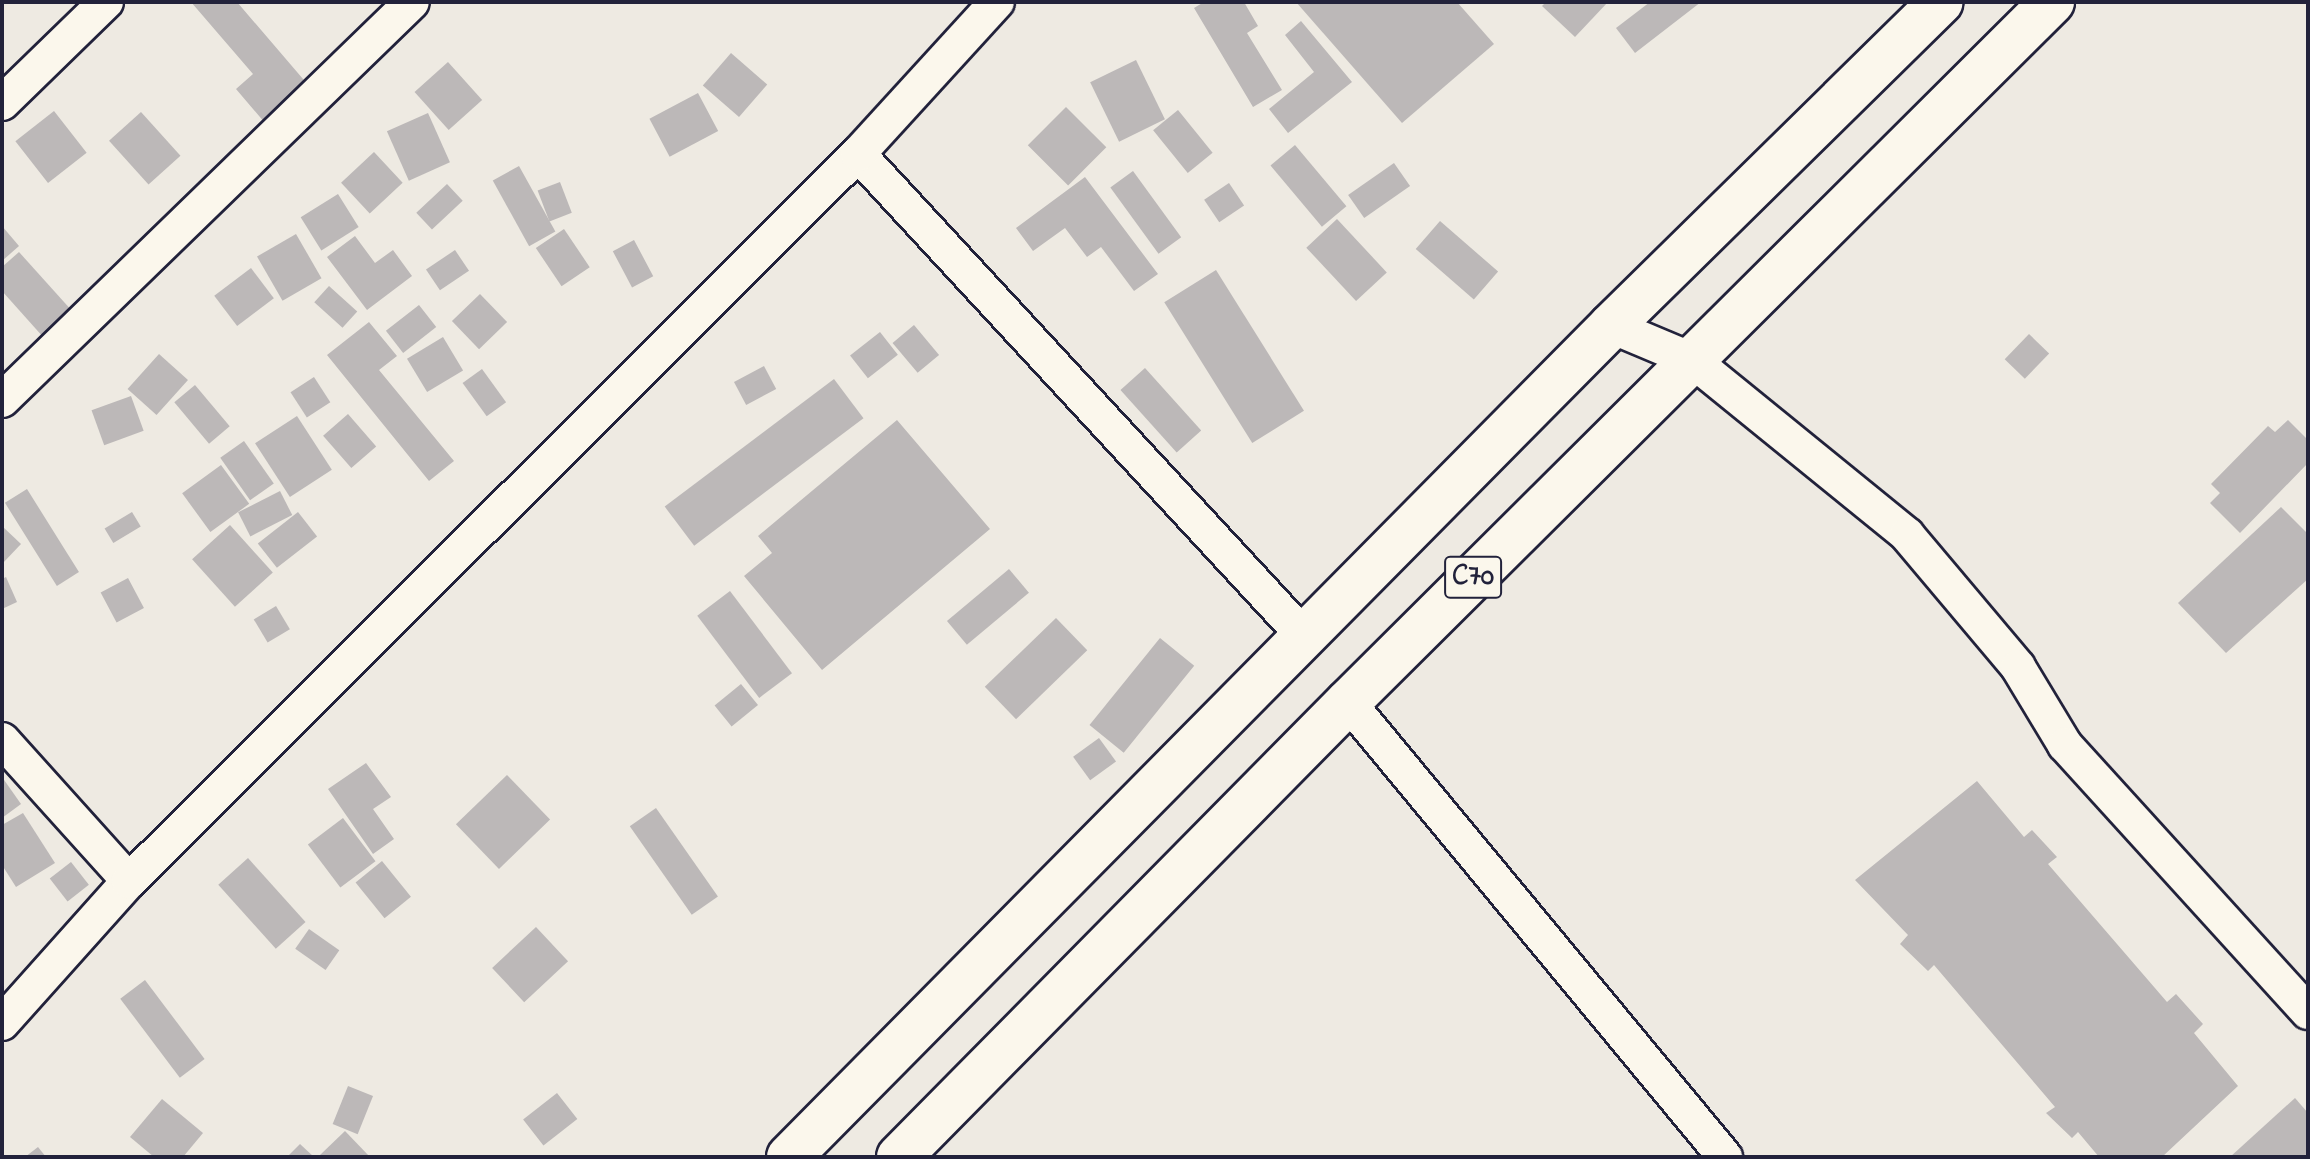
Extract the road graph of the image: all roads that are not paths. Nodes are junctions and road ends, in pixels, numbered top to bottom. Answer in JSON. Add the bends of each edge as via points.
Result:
{"nodes":[{"id":1,"x":106,"y":2,"type":"edge"},
{"id":2,"x":412,"y":2,"type":"edge"},
{"id":3,"x":997,"y":2,"type":"edge"},
{"id":4,"x":1941,"y":2,"type":"edge"},
{"id":5,"x":2052,"y":2,"type":"edge"},
{"id":6,"x":2,"y":103,"type":"edge"},
{"id":7,"x":858,"y":154,"type":"junction"},
{"id":8,"x":1611,"y":326,"type":"junction"},
{"id":9,"x":1692,"y":360,"type":"junction"},
{"id":10,"x":2,"y":400,"type":"edge"},
{"id":11,"x":1303,"y":635,"type":"junction"},
{"id":12,"x":1348,"y":702,"type":"junction"},
{"id":13,"x":2,"y":740,"type":"edge"},
{"id":14,"x":129,"y":881,"type":"junction"},
{"id":15,"x":2308,"y":1012,"type":"edge"},
{"id":16,"x":2,"y":1023,"type":"edge"},
{"id":17,"x":789,"y":1157,"type":"edge"},
{"id":18,"x":899,"y":1157,"type":"edge"},
{"id":19,"x":1724,"y":1157,"type":"edge"}],
"edges":[{"from":1,"to":6,"type":"street"},
{"from":2,"to":10,"type":"street"},
{"from":3,"to":7,"type":"street"},
{"from":4,"to":8,"type":"highway","number":"C70"},
{"from":5,"to":9,"type":"highway","number":"C70"},
{"from":7,"to":11,"type":"street"},
{"from":7,"to":14,"type":"street"},
{"from":8,"to":9,"type":"street"},
{"from":8,"to":11,"type":"highway","number":"C70"},
{"from":9,"to":12,"type":"highway","number":"C70"},
{"from":9,"to":15,"type":"street","via":[[1907,535],[2018,667],[2065,745]]},
{"from":11,"to":17,"type":"highway","number":"C70"},
{"from":12,"to":18,"type":"highway","number":"C70"},
{"from":12,"to":19,"type":"street"},
{"from":13,"to":14,"type":"street"},
{"from":14,"to":16,"type":"street"}]}
